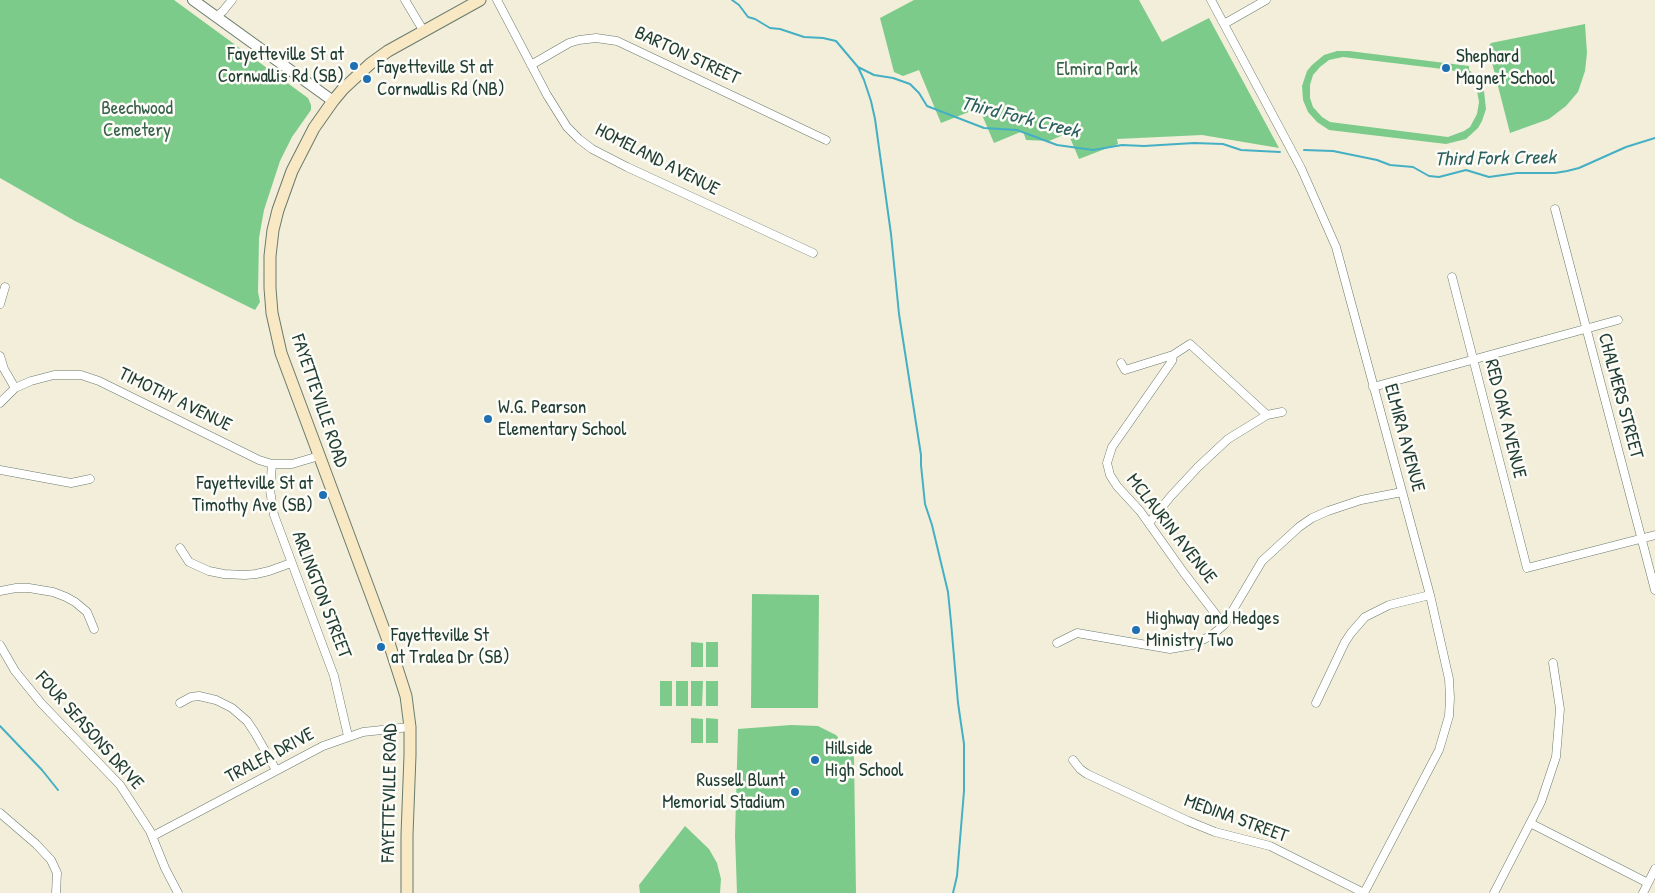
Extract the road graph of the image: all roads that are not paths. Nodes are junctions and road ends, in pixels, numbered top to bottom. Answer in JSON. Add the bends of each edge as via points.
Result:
{"nodes":[{"id":1,"x":192,"y":0,"type":"edge"},
{"id":2,"x":232,"y":0,"type":"edge"},
{"id":3,"x":406,"y":0,"type":"edge"},
{"id":4,"x":480,"y":0,"type":"edge"},
{"id":5,"x":497,"y":0,"type":"edge"},
{"id":6,"x":1211,"y":0,"type":"edge"},
{"id":7,"x":1266,"y":0,"type":"edge"},
{"id":8,"x":216,"y":17,"type":"junction"},
{"id":9,"x":1224,"y":24,"type":"junction"},
{"id":10,"x":423,"y":30,"type":"junction"},
{"id":11,"x":531,"y":64,"type":"junction"},
{"id":12,"x":333,"y":101,"type":"junction"},
{"id":13,"x":826,"y":140,"type":"dead end"},
{"id":14,"x":1555,"y":209,"type":"dead end"},
{"id":15,"x":813,"y":253,"type":"dead end"},
{"id":16,"x":1452,"y":277,"type":"dead end"},
{"id":17,"x":6,"y":287,"type":"dead end"},
{"id":18,"x":0,"y":304,"type":"edge"},
{"id":19,"x":1618,"y":320,"type":"dead end"},
{"id":20,"x":1586,"y":329,"type":"junction"},
{"id":21,"x":1173,"y":355,"type":"junction"},
{"id":22,"x":0,"y":356,"type":"edge"},
{"id":23,"x":1474,"y":360,"type":"junction"},
{"id":24,"x":1121,"y":363,"type":"dead end"},
{"id":25,"x":1373,"y":387,"type":"junction"},
{"id":26,"x":15,"y":388,"type":"junction"},
{"id":27,"x":0,"y":403,"type":"edge"},
{"id":28,"x":1282,"y":412,"type":"dead end"},
{"id":29,"x":1267,"y":415,"type":"junction"},
{"id":30,"x":319,"y":456,"type":"junction"},
{"id":31,"x":272,"y":464,"type":"junction"},
{"id":32,"x":0,"y":470,"type":"edge"},
{"id":33,"x":90,"y":479,"type":"dead end"},
{"id":34,"x":1402,"y":492,"type":"junction"},
{"id":35,"x":1149,"y":524,"type":"junction"},
{"id":36,"x":1655,"y":535,"type":"edge"},
{"id":37,"x":1642,"y":539,"type":"junction"},
{"id":38,"x":180,"y":548,"type":"dead end"},
{"id":39,"x":291,"y":563,"type":"junction"},
{"id":40,"x":1655,"y":590,"type":"edge"},
{"id":41,"x":0,"y":591,"type":"edge"},
{"id":42,"x":1430,"y":595,"type":"junction"},
{"id":43,"x":1224,"y":624,"type":"junction"},
{"id":44,"x":94,"y":629,"type":"dead end"},
{"id":45,"x":1057,"y":643,"type":"dead end"},
{"id":46,"x":0,"y":645,"type":"edge"},
{"id":47,"x":1553,"y":663,"type":"dead end"},
{"id":48,"x":180,"y":703,"type":"dead end"},
{"id":49,"x":1316,"y":704,"type":"dead end"},
{"id":50,"x":410,"y":727,"type":"junction"},
{"id":51,"x":348,"y":736,"type":"junction"},
{"id":52,"x":1073,"y":760,"type":"dead end"},
{"id":53,"x":276,"y":770,"type":"junction"},
{"id":54,"x":0,"y":813,"type":"edge"},
{"id":55,"x":1530,"y":823,"type":"junction"},
{"id":56,"x":153,"y":836,"type":"junction"},
{"id":57,"x":1655,"y":870,"type":"edge"},
{"id":58,"x":1648,"y":883,"type":"junction"},
{"id":59,"x":56,"y":893,"type":"edge"},
{"id":60,"x":178,"y":893,"type":"edge"},
{"id":61,"x":407,"y":893,"type":"edge"},
{"id":62,"x":1364,"y":893,"type":"edge"},
{"id":63,"x":1494,"y":893,"type":"edge"},
{"id":64,"x":1643,"y":893,"type":"edge"}],
"edges":[{"from":1,"to":8,"type":"street"},
{"from":2,"to":8,"type":"street"},
{"from":3,"to":10,"type":"street"},
{"from":4,"to":10,"type":"main road","name":"FAYETTEVILLE ROAD"},
{"from":5,"to":11,"type":"street","name":"HOMELAND AVENUE"},
{"from":6,"to":9,"type":"street","name":"ELMIRA AVENUE"},
{"from":7,"to":9,"type":"street"},
{"from":8,"to":12,"type":"street"},
{"from":9,"to":25,"type":"street","name":"ELMIRA AVENUE","via":[[1301,168],[1332,238]]},
{"from":10,"to":12,"type":"main road","name":"FAYETTEVILLE ROAD","via":[[370,64]]},
{"from":11,"to":13,"type":"street","name":"BARTON STREET","via":[[578,40],[617,41]]},
{"from":11,"to":15,"type":"street","name":"HOMELAND AVENUE","via":[[567,127],[592,149]]},
{"from":12,"to":30,"type":"main road","name":"FAYETTEVILLE ROAD","via":[[314,128],[292,170],[276,218],[270,256],[272,313],[281,353]]},
{"from":14,"to":20,"type":"street","name":"CHALMERS STREET"},
{"from":16,"to":23,"type":"street","name":"RED OAK AVENUE"},
{"from":17,"to":18,"type":"street"},
{"from":19,"to":20,"type":"street"},
{"from":20,"to":23,"type":"street"},
{"from":20,"to":37,"type":"street","name":"CHALMERS STREET"},
{"from":21,"to":24,"type":"street","via":[[1126,370]]},
{"from":21,"to":29,"type":"street","via":[[1190,344]]},
{"from":21,"to":35,"type":"street","name":"MCLAURIN AVENUE","via":[[1112,447],[1107,463],[1112,480]]},
{"from":22,"to":26,"type":"street"},
{"from":23,"to":25,"type":"street"},
{"from":23,"to":37,"type":"street","name":"RED OAK AVENUE","via":[[1527,568]]},
{"from":25,"to":34,"type":"street","name":"ELMIRA AVENUE"},
{"from":26,"to":27,"type":"street"},
{"from":26,"to":31,"type":"street","name":"TIMOTHY AVENUE","via":[[47,376],[69,374],[90,378]]},
{"from":28,"to":29,"type":"street"},
{"from":29,"to":35,"type":"street","via":[[1222,445],[1185,481]]},
{"from":30,"to":31,"type":"street","name":"TIMOTHY AVENUE","via":[[292,464]]},
{"from":30,"to":50,"type":"main road","name":"FAYETTEVILLE ROAD","via":[[404,687]]},
{"from":31,"to":39,"type":"street","name":"ARLINGTON STREET","via":[[272,507]]},
{"from":32,"to":33,"type":"street","via":[[71,483]]},
{"from":34,"to":42,"type":"street","name":"ELMIRA AVENUE"},
{"from":34,"to":43,"type":"street","via":[[1328,511],[1299,527],[1262,561]]},
{"from":35,"to":43,"type":"street","name":"MCLAURIN AVENUE"},
{"from":36,"to":37,"type":"street"},
{"from":37,"to":40,"type":"street","name":"CHALMERS STREET"},
{"from":38,"to":39,"type":"street","via":[[189,562],[224,574],[256,574]]},
{"from":39,"to":51,"type":"street","name":"ARLINGTON STREET","via":[[334,676]]},
{"from":41,"to":44,"type":"street","via":[[35,588],[66,597],[87,612]]},
{"from":42,"to":49,"type":"street","via":[[1384,607],[1361,622],[1345,642]]},
{"from":42,"to":62,"type":"street","name":"ELMIRA AVENUE","via":[[1449,679],[1447,725],[1435,759]]},
{"from":43,"to":45,"type":"street","via":[[1198,644],[1184,648],[1153,647],[1077,633]]},
{"from":46,"to":56,"type":"street","name":"FOUR SEASONS DRIVE","via":[[15,672],[41,703],[120,785]]},
{"from":47,"to":55,"type":"street","via":[[1560,709],[1556,758],[1548,786]]},
{"from":48,"to":53,"type":"street","via":[[200,696],[232,708],[255,732]]},
{"from":50,"to":51,"type":"street","name":"TRALEA DRIVE"},
{"from":50,"to":61,"type":"main road","name":"FAYETTEVILLE ROAD"},
{"from":51,"to":53,"type":"street","name":"TRALEA DRIVE"},
{"from":52,"to":62,"type":"street","name":"MEDINA STREET","via":[[1087,774],[1188,821],[1215,832],[1270,846]]},
{"from":53,"to":56,"type":"street","name":"TRALEA DRIVE"},
{"from":54,"to":59,"type":"street","via":[[50,860],[57,873]]},
{"from":55,"to":58,"type":"street"},
{"from":55,"to":63,"type":"street"},
{"from":56,"to":60,"type":"street","name":"FOUR SEASONS DRIVE"},
{"from":57,"to":58,"type":"street"},
{"from":58,"to":64,"type":"street"}]}
